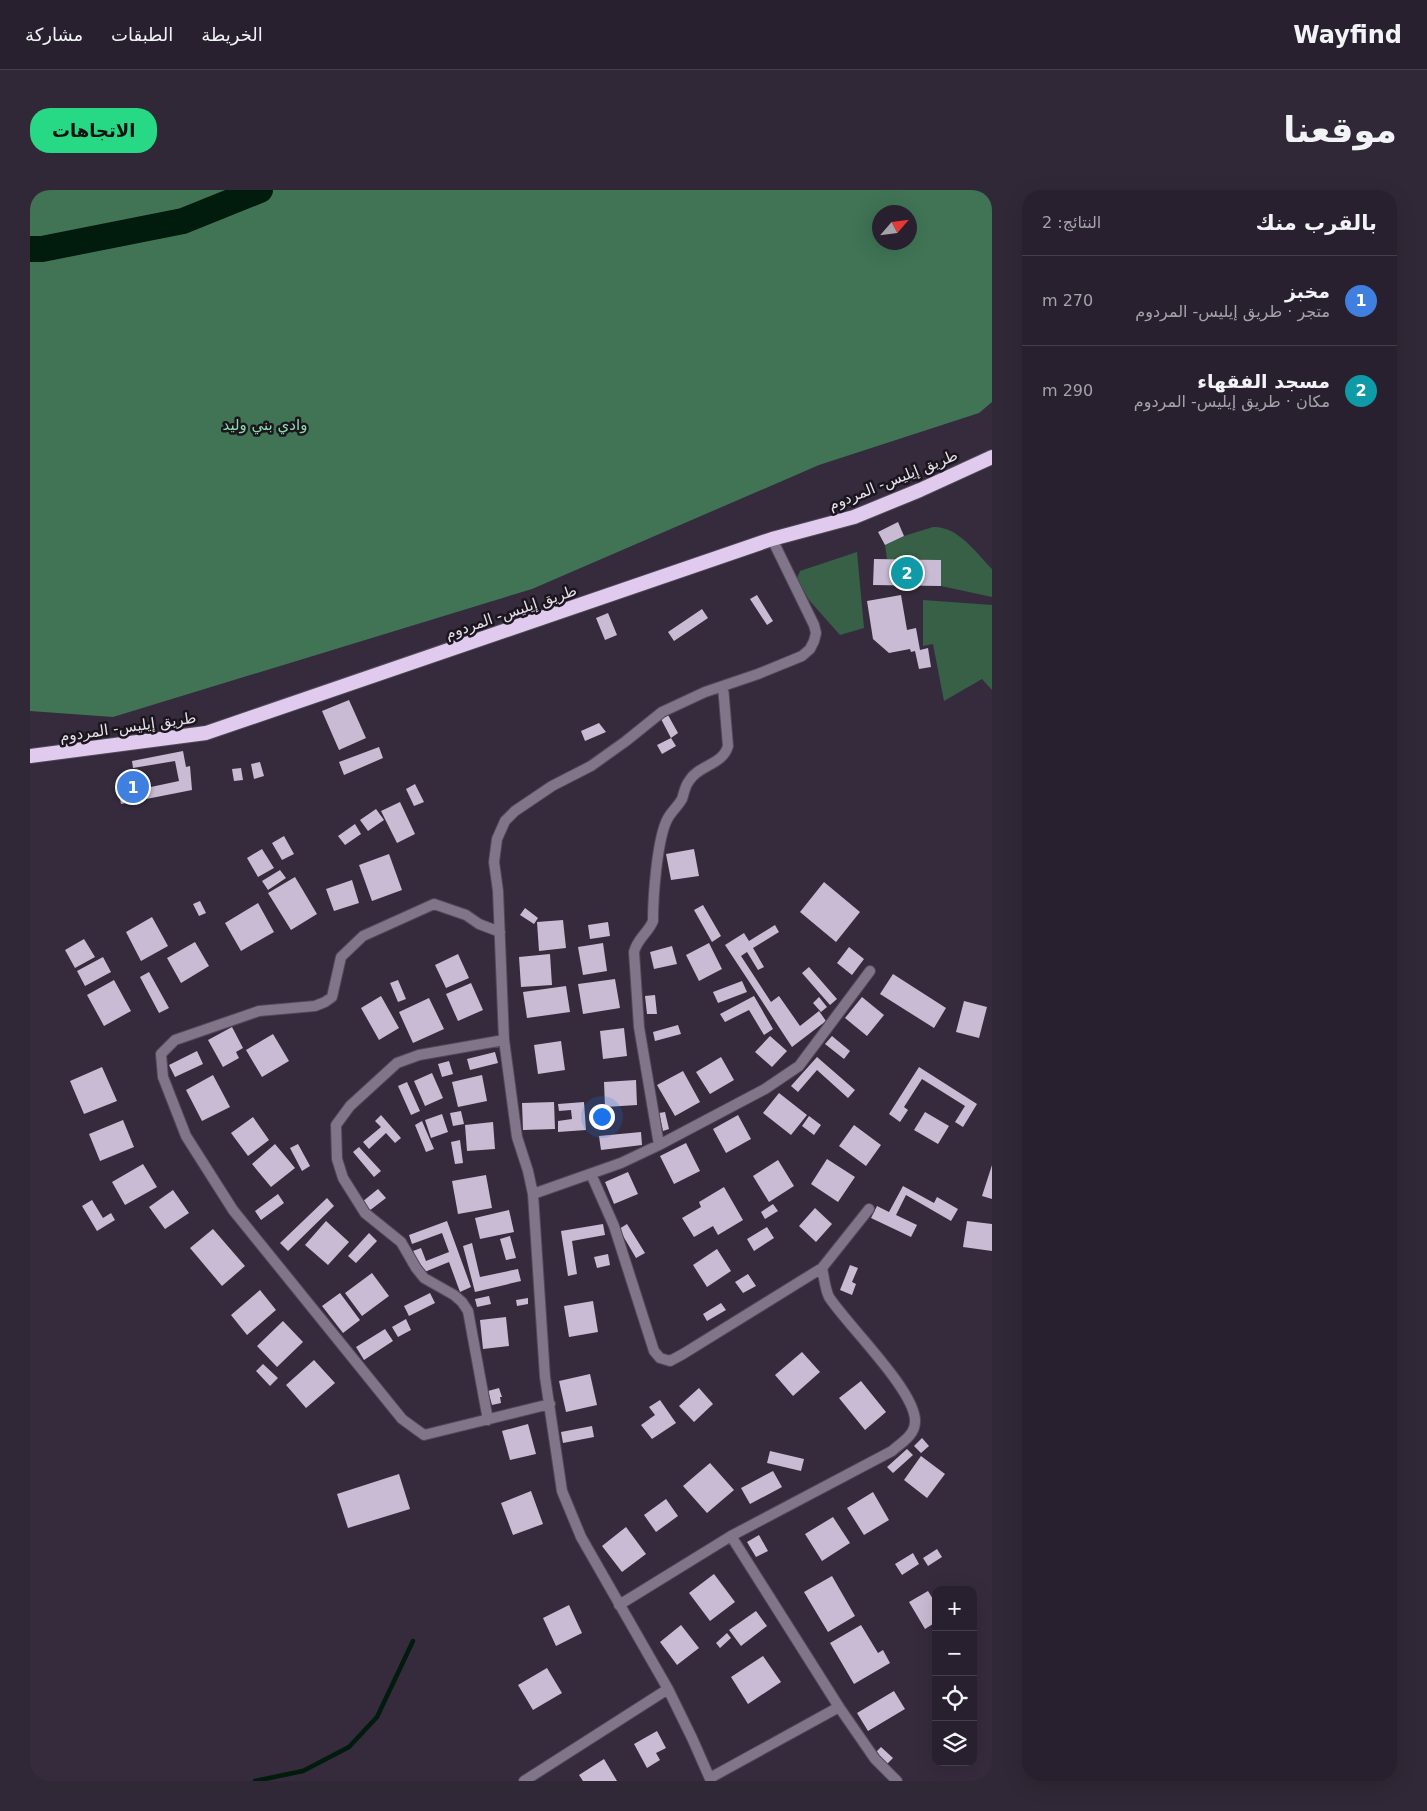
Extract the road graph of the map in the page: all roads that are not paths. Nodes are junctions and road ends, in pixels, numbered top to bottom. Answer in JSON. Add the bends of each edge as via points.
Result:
{"nodes":[{"id":1,"x":992,"y":457,"type":"edge"},
{"id":2,"x":772,"y":539,"type":"junction"},
{"id":3,"x":723,"y":686,"type":"junction"},
{"id":4,"x":30,"y":756,"type":"edge"},
{"id":5,"x":500,"y":932,"type":"junction"},
{"id":6,"x":870,"y":971,"type":"dead end"},
{"id":7,"x":504,"y":1040,"type":"junction"},
{"id":8,"x":659,"y":1145,"type":"junction"},
{"id":9,"x":591,"y":1174,"type":"junction"},
{"id":10,"x":533,"y":1194,"type":"junction"},
{"id":11,"x":869,"y":1209,"type":"dead end"},
{"id":12,"x":822,"y":1268,"type":"junction"},
{"id":13,"x":550,"y":1404,"type":"junction"},
{"id":14,"x":488,"y":1420,"type":"junction"},
{"id":15,"x":732,"y":1536,"type":"junction"},
{"id":16,"x":619,"y":1605,"type":"junction"},
{"id":17,"x":668,"y":1689,"type":"junction"},
{"id":18,"x":839,"y":1706,"type":"junction"},
{"id":19,"x":710,"y":1780,"type":"edge"},
{"id":20,"x":524,"y":1781,"type":"edge"},
{"id":21,"x":897,"y":1781,"type":"edge"}],
"edges":[{"from":1,"to":2,"type":"highway","name":"طريق إيليس- المردوم","via":[[854,517]]},
{"from":2,"to":3,"type":"street","via":[[814,625],[814,641],[802,656]]},
{"from":2,"to":4,"type":"highway","name":"طريق إيليس- المردوم","via":[[206,733]]},
{"from":3,"to":5,"type":"street","via":[[662,712],[591,766],[552,786],[505,821],[497,839],[494,862]]},
{"from":3,"to":8,"type":"street","via":[[726,752],[689,780],[681,800],[667,818],[659,850],[653,921],[637,942],[634,952],[639,1027]]},
{"from":5,"to":7,"type":"street"},
{"from":5,"to":14,"type":"street","via":[[434,904],[363,936],[341,958],[332,997],[325,1002],[315,1006],[258,1011],[175,1040],[161,1054],[163,1077],[186,1136],[233,1210],[402,1419],[424,1435]]},
{"from":6,"to":8,"type":"street","via":[[799,1066]]},
{"from":7,"to":10,"type":"street","via":[[517,1137]]},
{"from":7,"to":14,"type":"street","via":[[419,1055],[397,1063],[350,1106],[336,1125],[337,1159],[343,1178],[365,1213],[401,1242],[424,1278],[454,1295],[468,1311]]},
{"from":8,"to":9,"type":"street"},
{"from":9,"to":10,"type":"street"},
{"from":9,"to":12,"type":"street","via":[[614,1226],[654,1351],[660,1358],[670,1362]]},
{"from":10,"to":13,"type":"street","via":[[545,1377]]},
{"from":11,"to":12,"type":"street"},
{"from":12,"to":15,"type":"street","via":[[828,1296],[896,1381],[914,1408],[916,1423],[910,1436],[892,1451]]},
{"from":13,"to":14,"type":"street"},
{"from":13,"to":16,"type":"street","via":[[562,1491],[581,1537]]},
{"from":15,"to":16,"type":"street"},
{"from":15,"to":18,"type":"street"},
{"from":16,"to":17,"type":"street"},
{"from":17,"to":19,"type":"street"},
{"from":17,"to":20,"type":"street"},
{"from":18,"to":19,"type":"street"},
{"from":18,"to":21,"type":"street","via":[[875,1759]]}]}
